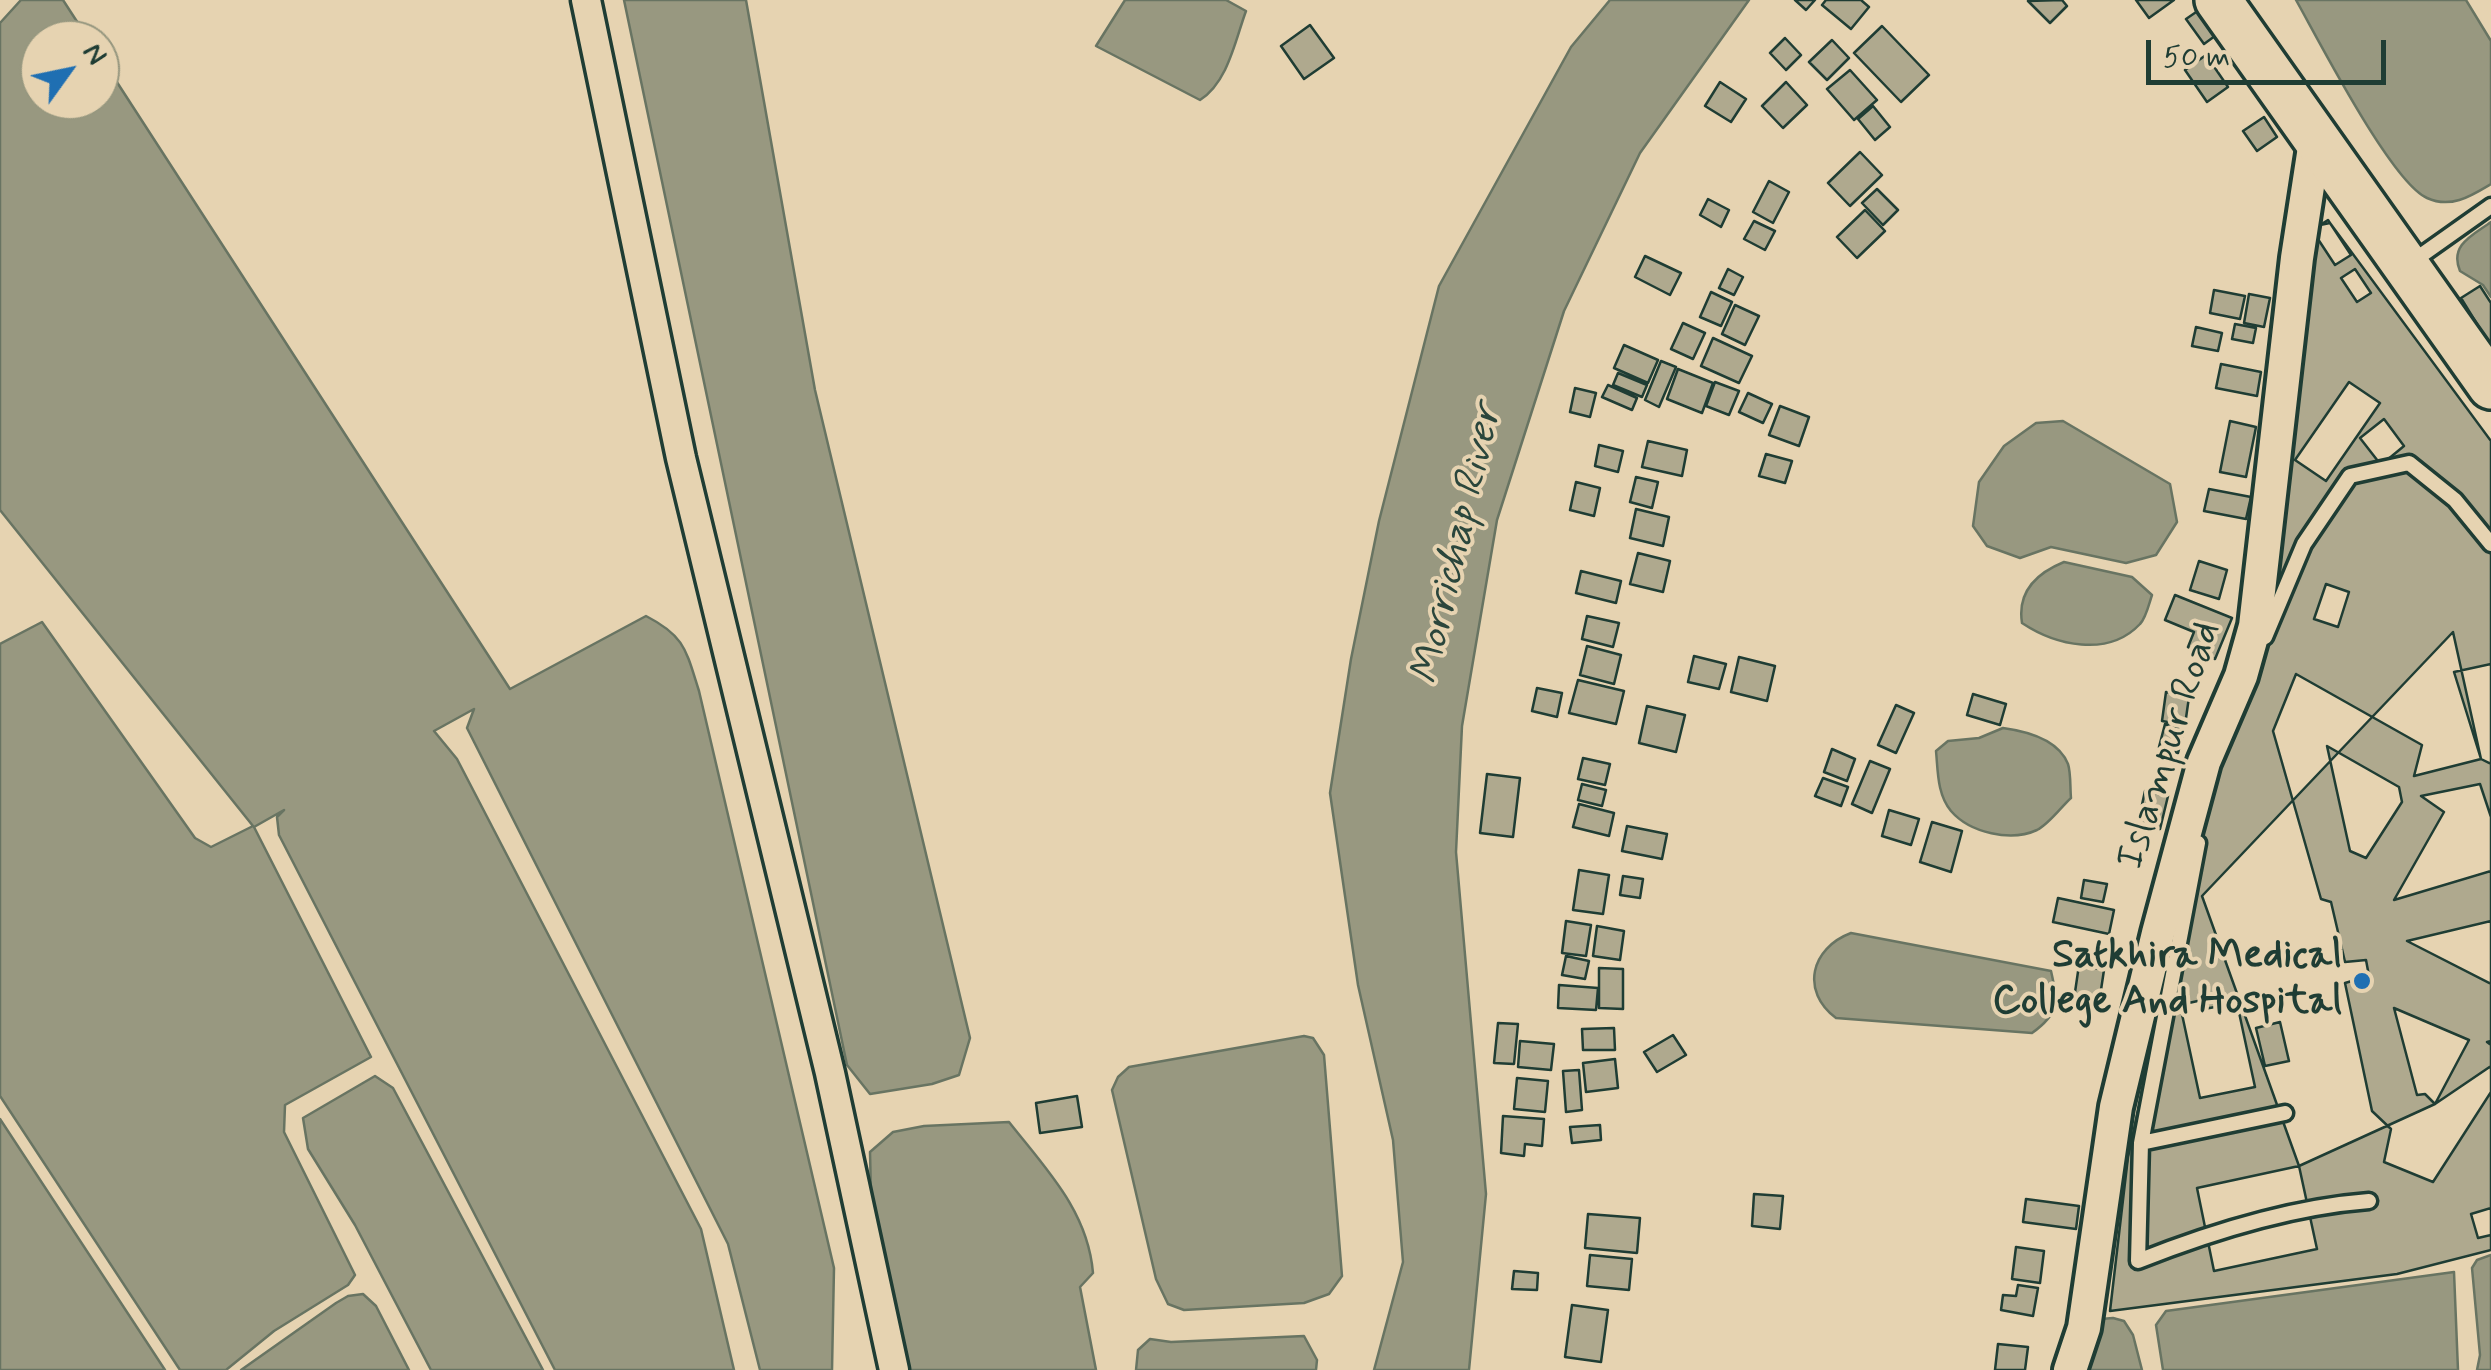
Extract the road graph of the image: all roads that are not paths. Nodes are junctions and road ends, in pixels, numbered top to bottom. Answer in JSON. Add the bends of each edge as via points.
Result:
{"nodes":[{"id":1,"x":586,"y":0,"type":"edge"},
{"id":2,"x":2218,"y":0,"type":"edge"},
{"id":3,"x":2316,"y":142,"type":"junction"},
{"id":4,"x":2491,"y":206,"type":"edge"},
{"id":5,"x":2404,"y":268,"type":"junction"},
{"id":6,"x":2491,"y":386,"type":"edge"},
{"id":7,"x":2491,"y":544,"type":"edge"},
{"id":8,"x":2285,"y":1113,"type":"dead end"},
{"id":9,"x":2141,"y":1143,"type":"junction"},
{"id":10,"x":2368,"y":1200,"type":"dead end"},
{"id":11,"x":894,"y":1370,"type":"edge"},
{"id":12,"x":2070,"y":1370,"type":"edge"}],
"edges":[{"from":1,"to":11,"type":"street","via":[[681,458],[830,1072]]},
{"from":2,"to":3,"type":"highway"},
{"from":3,"to":5,"type":"highway"},
{"from":3,"to":12,"type":"street","name":"Islampur Road","via":[[2255,626],[2204,762],[2158,932],[2116,1107],[2084,1328]]},
{"from":4,"to":5,"type":"lane"},
{"from":5,"to":6,"type":"highway"},
{"from":7,"to":9,"type":"lane","via":[[2455,500],[2409,463],[2350,476],[2304,544],[2212,779]]},
{"from":8,"to":9,"type":"lane"},
{"from":9,"to":10,"type":"lane","via":[[2138,1261],[2318,1204]]}]}
